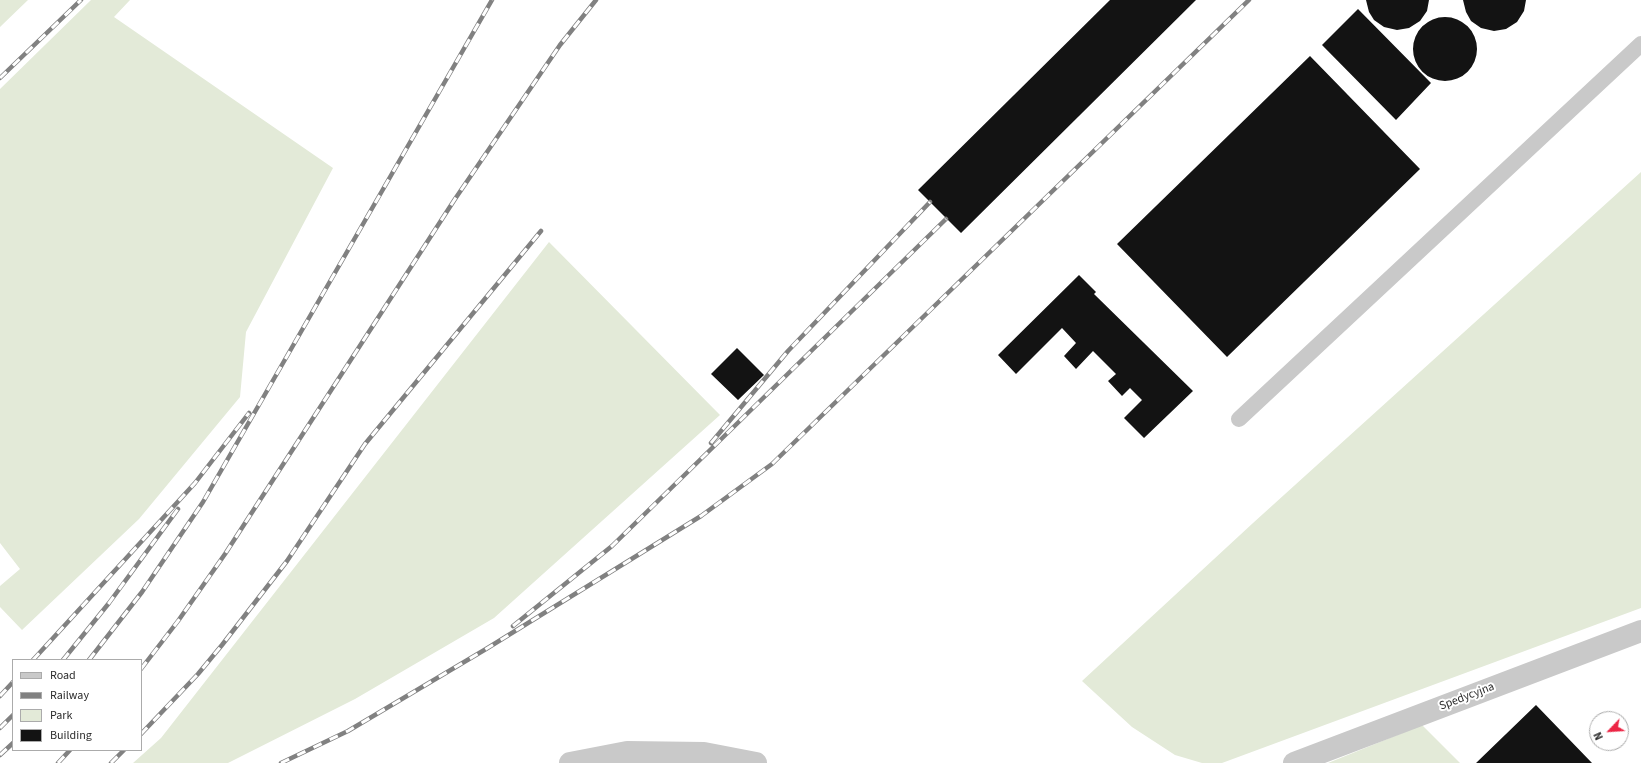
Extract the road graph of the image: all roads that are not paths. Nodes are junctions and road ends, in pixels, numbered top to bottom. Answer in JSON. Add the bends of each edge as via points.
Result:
{"nodes":[{"id":1,"x":1641,"y":44,"type":"edge"},
{"id":2,"x":1239,"y":419,"type":"dead end"},
{"id":3,"x":1641,"y":631,"type":"edge"},
{"id":4,"x":570,"y":763,"type":"edge"},
{"id":5,"x":756,"y":763,"type":"edge"},
{"id":6,"x":1294,"y":763,"type":"edge"}],
"edges":[{"from":1,"to":2,"type":"lane"},
{"from":3,"to":6,"type":"street","name":"Spedycyjna"},
{"from":4,"to":5,"type":"street","via":[[628,752],[704,753]]}]}
